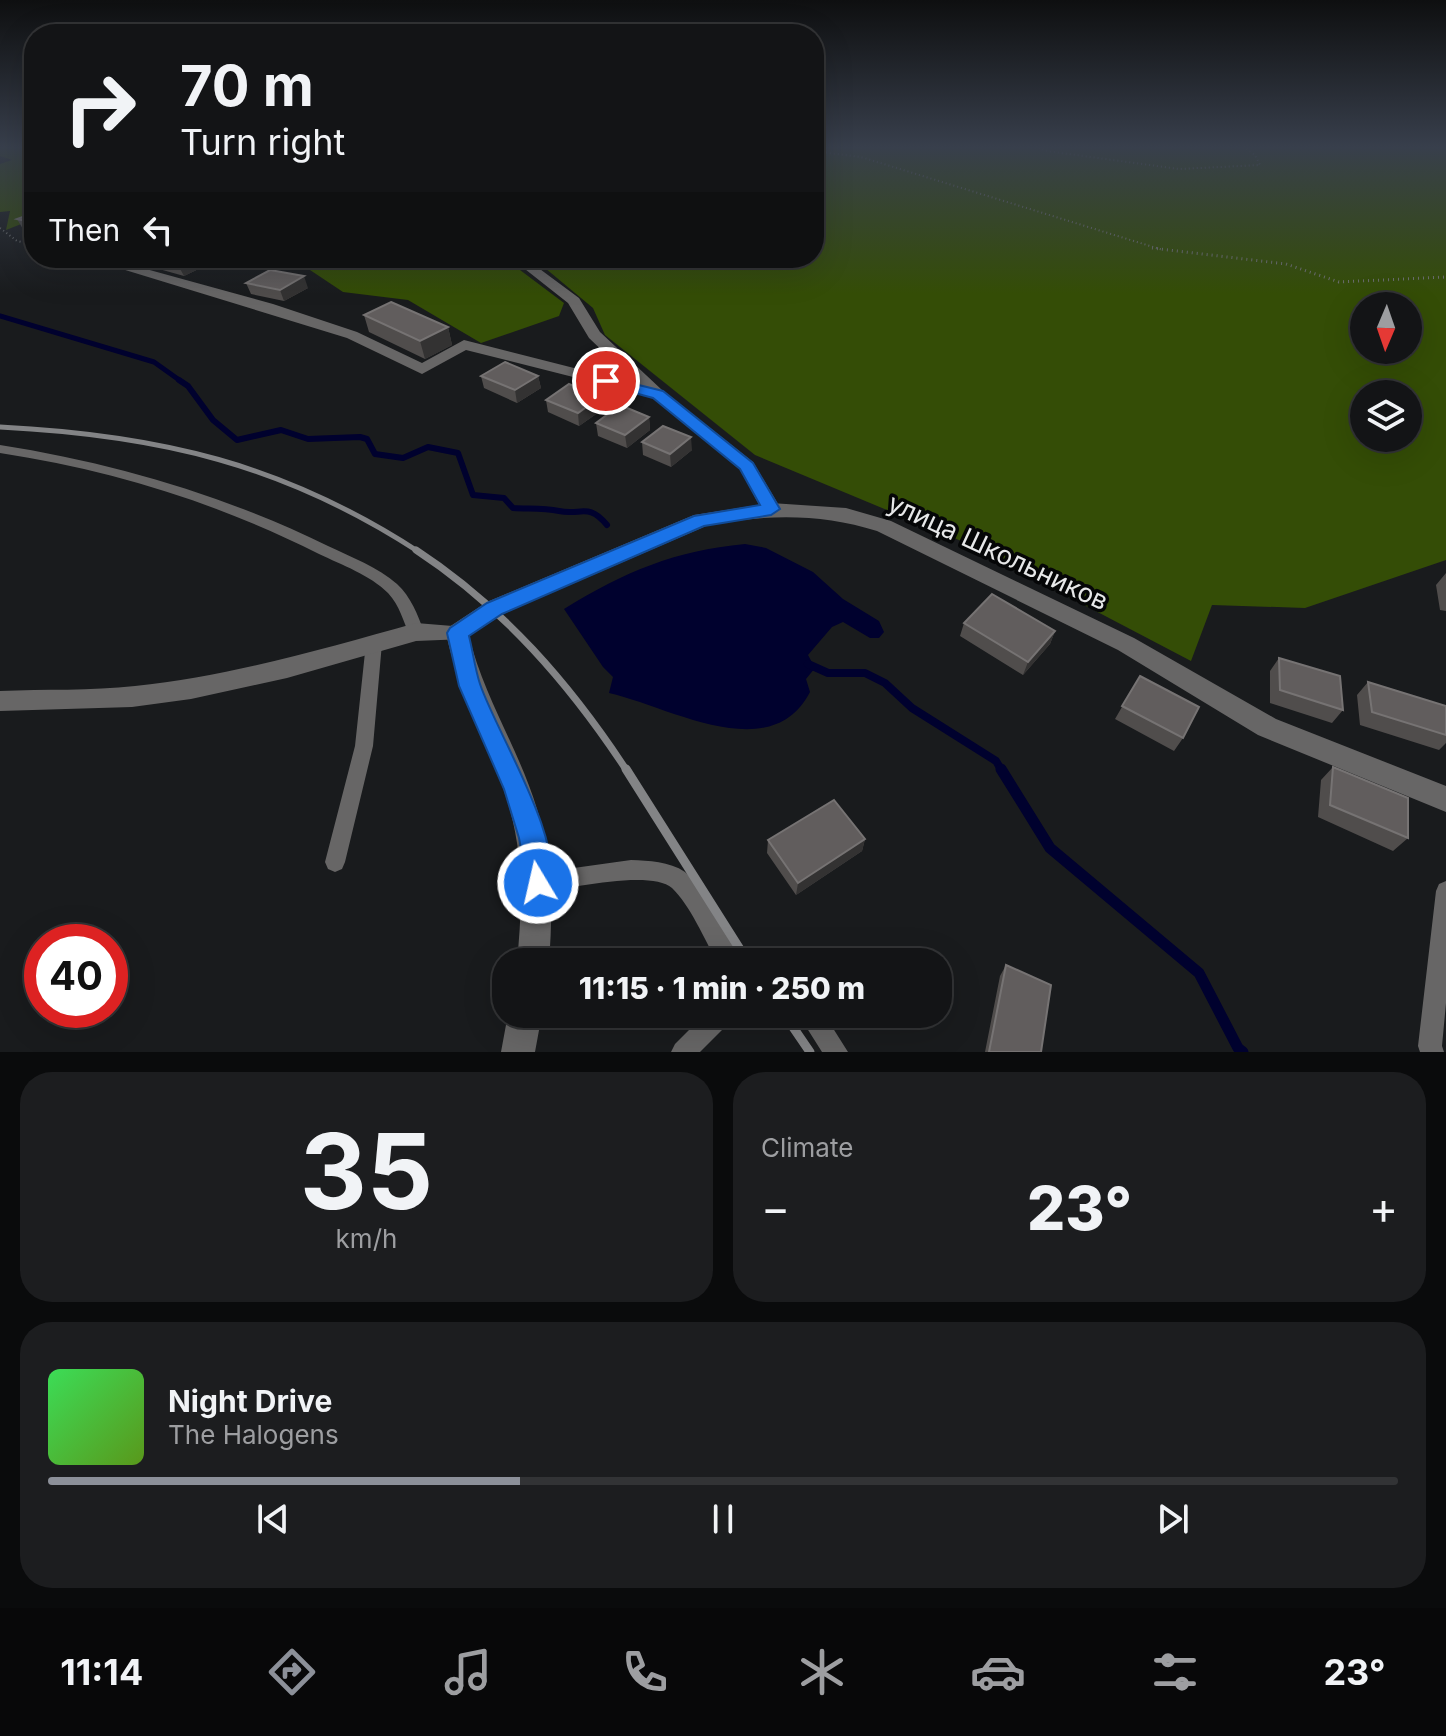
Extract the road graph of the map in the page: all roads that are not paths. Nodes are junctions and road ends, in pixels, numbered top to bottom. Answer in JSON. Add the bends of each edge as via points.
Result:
{"nodes":[{"id":1,"x":127,"y":268,"type":"edge"},
{"id":2,"x":530,"y":268,"type":"edge"},
{"id":3,"x":658,"y":394,"type":"junction"},
{"id":4,"x":0,"y":449,"type":"edge"},
{"id":5,"x":771,"y":509,"type":"junction"},
{"id":6,"x":416,"y":632,"type":"junction"},
{"id":7,"x":457,"y":633,"type":"junction"},
{"id":8,"x":374,"y":643,"type":"junction"},
{"id":9,"x":0,"y":701,"type":"edge"},
{"id":10,"x":1446,"y":799,"type":"edge"},
{"id":11,"x":335,"y":862,"type":"dead end"},
{"id":12,"x":538,"y":883,"type":"junction"},
{"id":13,"x":1446,"y":891,"type":"edge"},
{"id":14,"x":534,"y":948,"type":"edge"},
{"id":15,"x":721,"y":948,"type":"edge"},
{"id":16,"x":522,"y":1028,"type":"edge"},
{"id":17,"x":708,"y":1028,"type":"edge"},
{"id":18,"x":820,"y":1028,"type":"edge"},
{"id":19,"x":518,"y":1052,"type":"edge"},
{"id":20,"x":683,"y":1052,"type":"edge"},
{"id":21,"x":836,"y":1052,"type":"edge"},
{"id":22,"x":1432,"y":1052,"type":"edge"}],
"edges":[{"from":1,"to":3,"type":"street","via":[[352,335],[422,369],[464,345]]},
{"from":2,"to":3,"type":"street","via":[[574,301],[594,335]]},
{"from":3,"to":5,"type":"street","via":[[747,466]]},
{"from":4,"to":6,"type":"lane","via":[[131,477],[279,527],[382,580],[405,605]]},
{"from":5,"to":7,"type":"street","name":"улица Школьников","via":[[701,520],[495,608]]},
{"from":5,"to":10,"type":"street","name":"улица Школьников","via":[[846,514],[884,526],[1126,644],[1267,727]]},
{"from":6,"to":7,"type":"street"},
{"from":6,"to":8,"type":"street"},
{"from":7,"to":12,"type":"street","via":[[470,686],[532,838]]},
{"from":8,"to":9,"type":"street","via":[[191,689],[132,697]]},
{"from":8,"to":11,"type":"lane","via":[[364,746]]},
{"from":12,"to":14,"type":"street"},
{"from":12,"to":15,"type":"lane","via":[[662,872],[678,879]]},
{"from":13,"to":22,"type":"lane"},
{"from":16,"to":19,"type":"street"},
{"from":17,"to":20,"type":"lane"},
{"from":18,"to":21,"type":"lane"}]}
